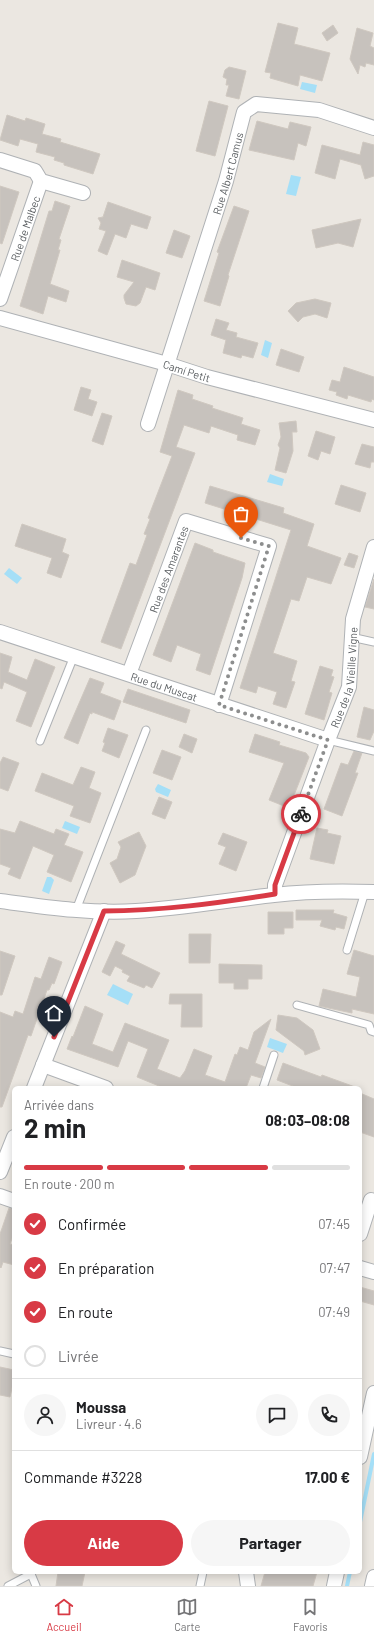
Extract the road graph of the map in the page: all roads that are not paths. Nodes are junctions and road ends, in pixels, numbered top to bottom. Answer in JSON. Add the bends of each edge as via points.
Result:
{"nodes":[{"id":1,"x":374,"y":128,"type":"edge"},
{"id":2,"x":0,"y":160,"type":"edge"},
{"id":3,"x":41,"y":181,"type":"junction"},
{"id":4,"x":83,"y":193,"type":"dead end"},
{"id":5,"x":0,"y":299,"type":"edge"},
{"id":6,"x":0,"y":318,"type":"edge"},
{"id":7,"x":167,"y":364,"type":"junction"},
{"id":8,"x":374,"y":420,"type":"edge"},
{"id":9,"x":148,"y":424,"type":"dead end"},
{"id":10,"x":374,"y":547,"type":"edge"},
{"id":11,"x":0,"y":632,"type":"edge"},
{"id":12,"x":352,"y":637,"type":"junction"},
{"id":13,"x":374,"y":642,"type":"edge"},
{"id":14,"x":74,"y":656,"type":"junction"},
{"id":15,"x":130,"y":674,"type":"junction"},
{"id":16,"x":219,"y":705,"type":"junction"},
{"id":17,"x":146,"y":730,"type":"dead end"},
{"id":18,"x":328,"y":740,"type":"junction"},
{"id":19,"x":40,"y":741,"type":"dead end"},
{"id":20,"x":374,"y":752,"type":"edge"},
{"id":21,"x":369,"y":892,"type":"edge"},
{"id":22,"x":275,"y":894,"type":"junction"},
{"id":23,"x":0,"y":901,"type":"edge"},
{"id":24,"x":76,"y":910,"type":"junction"},
{"id":25,"x":104,"y":911,"type":"junction"},
{"id":26,"x":347,"y":950,"type":"dead end"},
{"id":27,"x":297,"y":1005,"type":"dead end"},
{"id":28,"x":374,"y":1032,"type":"edge"},
{"id":29,"x":274,"y":1055,"type":"dead end"},
{"id":30,"x":43,"y":1065,"type":"junction"},
{"id":31,"x":35,"y":1086,"type":"edge"},
{"id":32,"x":101,"y":1086,"type":"edge"},
{"id":33,"x":264,"y":1086,"type":"edge"},
{"id":34,"x":12,"y":1142,"type":"edge"},
{"id":35,"x":0,"y":1172,"type":"edge"},
{"id":36,"x":0,"y":1196,"type":"edge"},
{"id":37,"x":12,"y":1200,"type":"edge"},
{"id":38,"x":371,"y":1200,"type":"dead end"},
{"id":39,"x":362,"y":1228,"type":"edge"},
{"id":40,"x":362,"y":1269,"type":"edge"},
{"id":41,"x":374,"y":1272,"type":"edge"},
{"id":42,"x":0,"y":1351,"type":"edge"},
{"id":43,"x":12,"y":1354,"type":"edge"},
{"id":44,"x":374,"y":1393,"type":"edge"},
{"id":45,"x":362,"y":1448,"type":"edge"},
{"id":46,"x":30,"y":1574,"type":"edge"},
{"id":47,"x":32,"y":1574,"type":"edge"},
{"id":48,"x":203,"y":1574,"type":"edge"},
{"id":49,"x":246,"y":1574,"type":"edge"},
{"id":50,"x":337,"y":1574,"type":"edge"},
{"id":51,"x":374,"y":1576,"type":"edge"},
{"id":52,"x":8,"y":1586,"type":"edge"},
{"id":53,"x":36,"y":1586,"type":"edge"},
{"id":54,"x":200,"y":1586,"type":"edge"},
{"id":55,"x":248,"y":1586,"type":"edge"},
{"id":56,"x":334,"y":1586,"type":"edge"},
{"id":57,"x":372,"y":1586,"type":"edge"}],
"edges":[{"from":1,"to":7,"type":"street","name":"Rue Albert Camus","via":[[319,110],[256,104],[244,112],[226,181]]},
{"from":2,"to":3,"type":"street","name":"Rue de Malbec","via":[[35,171]]},
{"from":3,"to":4,"type":"street","name":"Rue de Malbec"},
{"from":3,"to":5,"type":"street","name":"Rue de Malbec"},
{"from":6,"to":7,"type":"street","name":"Camí Petit"},
{"from":7,"to":8,"type":"street","name":"Camí Petit","via":[[207,377]]},
{"from":7,"to":9,"type":"street","name":"Rue Albert Camus"},
{"from":10,"to":12,"type":"street","name":"Rue de la Vieille Vigne","via":[[353,619]]},
{"from":11,"to":14,"type":"street","name":"Rue du Muscat"},
{"from":12,"to":13,"type":"lane"},
{"from":12,"to":18,"type":"street","name":"Rue de la Vieille Vigne","via":[[349,686]]},
{"from":14,"to":15,"type":"street","name":"Rue du Muscat"},
{"from":14,"to":19,"type":"lane"},
{"from":15,"to":16,"type":"street","name":"Rue du Muscat"},
{"from":15,"to":16,"type":"street","name":"Rue des Amarantes","via":[[186,521],[269,546]]},
{"from":16,"to":18,"type":"street","name":"Rue du Muscat"},
{"from":17,"to":24,"type":"lane"},
{"from":18,"to":20,"type":"lane"},
{"from":18,"to":22,"type":"street","name":"Rue de la Vieille Vigne","via":[[275,885]]},
{"from":21,"to":22,"type":"street","via":[[333,890]]},
{"from":21,"to":26,"type":"lane"},
{"from":22,"to":25,"type":"street","via":[[198,906]]},
{"from":23,"to":24,"type":"street"},
{"from":24,"to":25,"type":"street"},
{"from":25,"to":30,"type":"street"},
{"from":27,"to":28,"type":"lane","via":[[369,1025]]},
{"from":29,"to":33,"type":"lane"},
{"from":30,"to":31,"type":"street"},
{"from":30,"to":32,"type":"street"},
{"from":34,"to":35,"type":"street"},
{"from":36,"to":37,"type":"street"},
{"from":38,"to":39,"type":"street"},
{"from":40,"to":41,"type":"street"},
{"from":42,"to":43,"type":"lane"},
{"from":44,"to":45,"type":"street"},
{"from":46,"to":52,"type":"lane"},
{"from":47,"to":53,"type":"lane"},
{"from":48,"to":54,"type":"lane"},
{"from":49,"to":55,"type":"street"},
{"from":50,"to":56,"type":"street"},
{"from":51,"to":57,"type":"street"}]}
